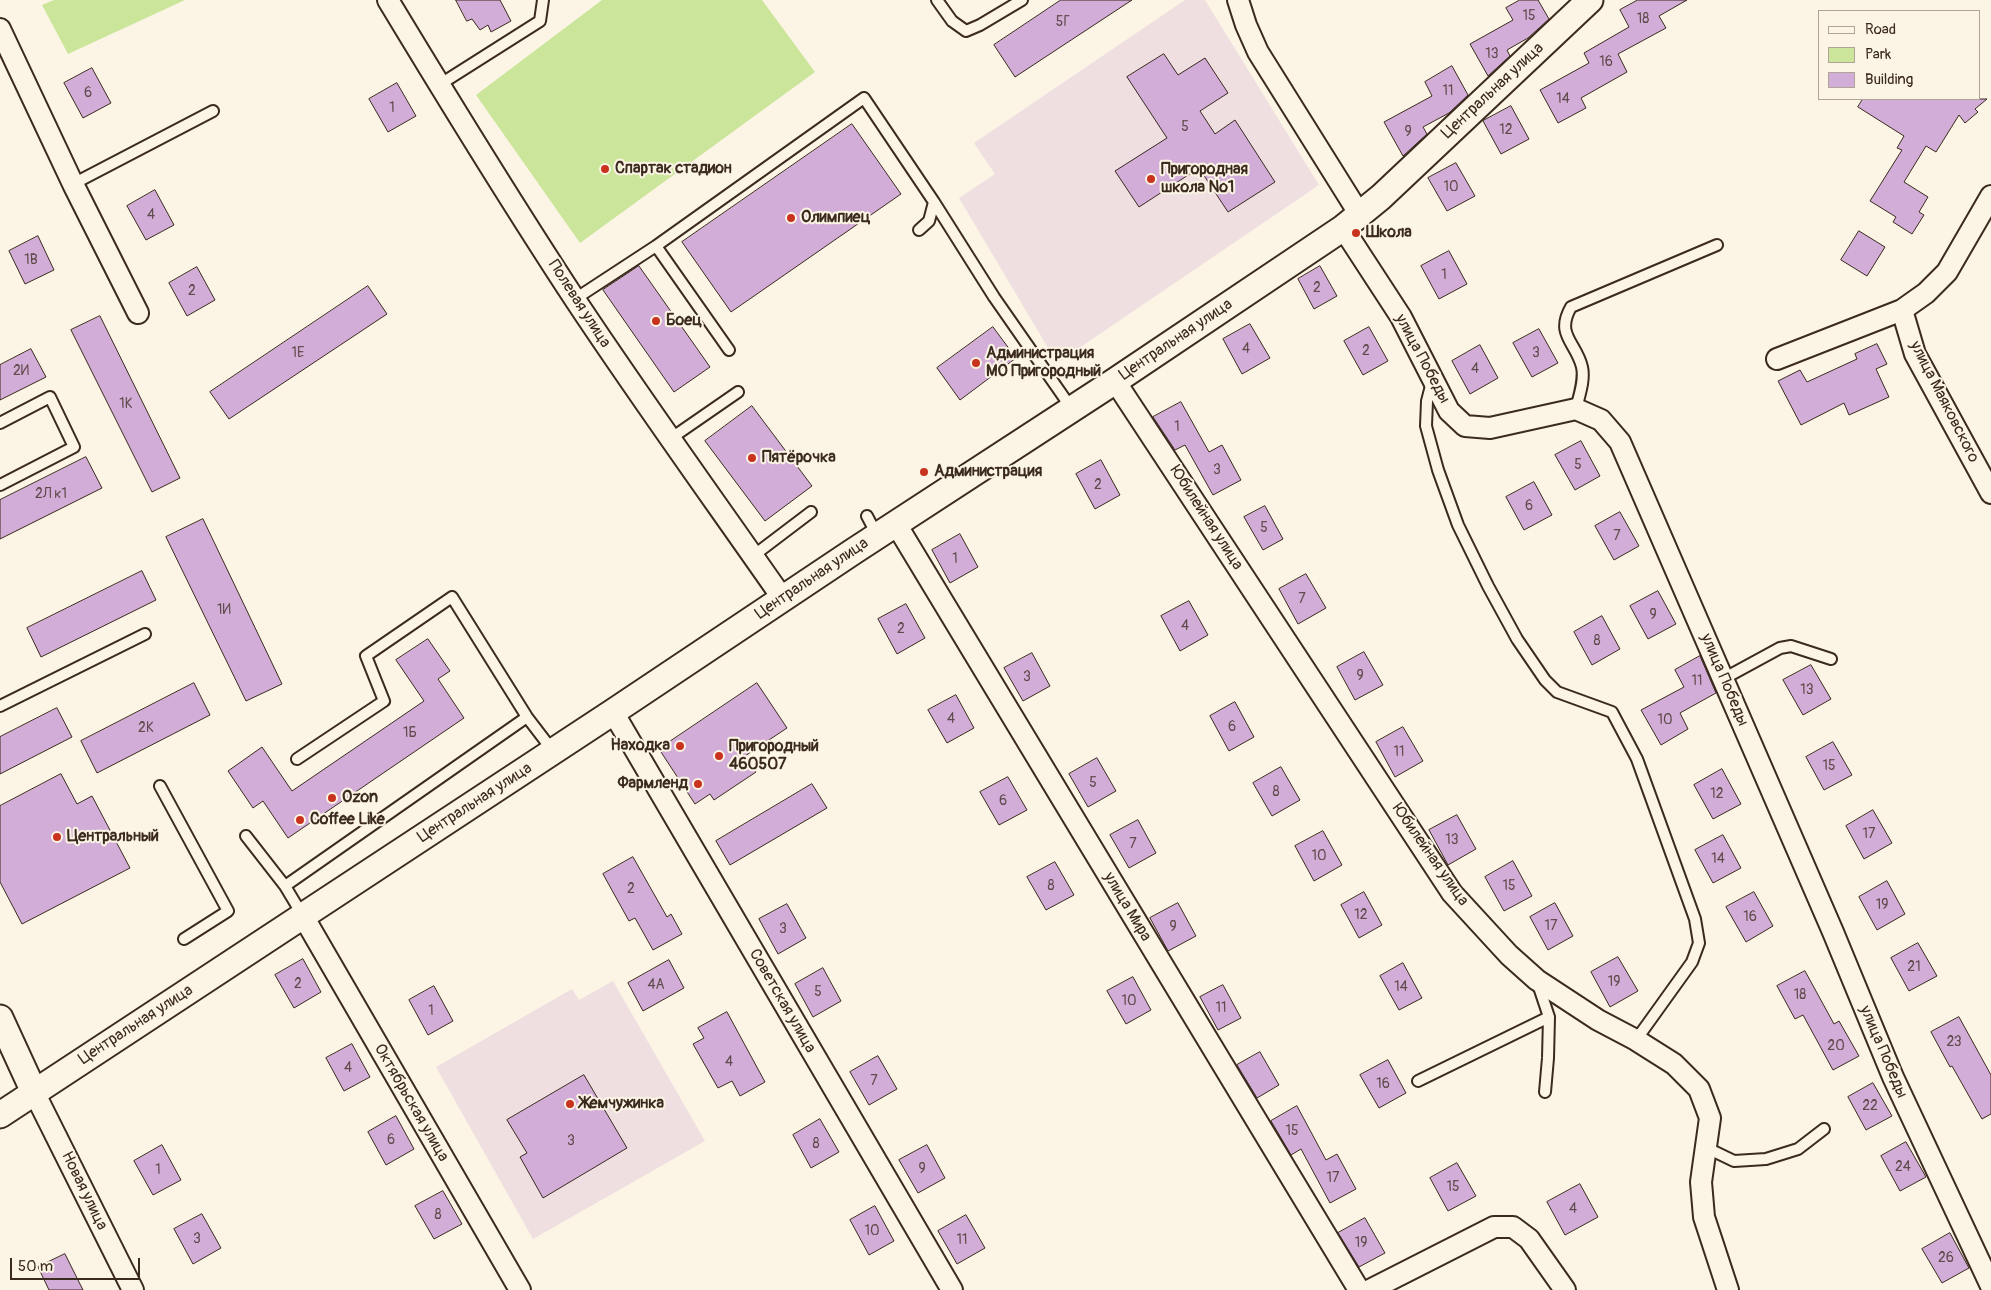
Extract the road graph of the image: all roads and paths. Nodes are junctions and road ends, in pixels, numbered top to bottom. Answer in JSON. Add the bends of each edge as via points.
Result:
{"nodes":[{"id":1,"x":388,"y":0,"type":"edge"},
{"id":2,"x":542,"y":0,"type":"edge"},
{"id":3,"x":937,"y":0,"type":"edge"},
{"id":4,"x":1022,"y":0,"type":"edge"},
{"id":5,"x":1238,"y":0,"type":"edge"},
{"id":6,"x":1590,"y":0,"type":"edge"},
{"id":7,"x":0,"y":29,"type":"edge"},
{"id":8,"x":439,"y":85,"type":"junction"},
{"id":9,"x":213,"y":111,"type":"dead end"},
{"id":10,"x":73,"y":184,"type":"junction"},
{"id":11,"x":1991,"y":196,"type":"edge"},
{"id":12,"x":934,"y":202,"type":"junction"},
{"id":13,"x":1352,"y":222,"type":"junction"},
{"id":14,"x":919,"y":230,"type":"dead end"},
{"id":15,"x":1717,"y":245,"type":"dead end"},
{"id":16,"x":656,"y":246,"type":"junction"},
{"id":17,"x":575,"y":299,"type":"junction"},
{"id":18,"x":1902,"y":310,"type":"junction"},
{"id":19,"x":138,"y":313,"type":"dead end"},
{"id":20,"x":729,"y":350,"type":"dead end"},
{"id":21,"x":1777,"y":359,"type":"dead end"},
{"id":22,"x":1432,"y":380,"type":"junction"},
{"id":23,"x":1115,"y":381,"type":"junction"},
{"id":24,"x":738,"y":392,"type":"dead end"},
{"id":25,"x":1072,"y":409,"type":"junction"},
{"id":26,"x":1576,"y":409,"type":"junction"},
{"id":27,"x":0,"y":423,"type":"edge"},
{"id":28,"x":670,"y":439,"type":"junction"},
{"id":29,"x":0,"y":485,"type":"edge"},
{"id":30,"x":1991,"y":492,"type":"edge"},
{"id":31,"x":811,"y":512,"type":"dead end"},
{"id":32,"x":880,"y":525,"type":"junction"},
{"id":33,"x":752,"y":556,"type":"junction"},
{"id":34,"x":783,"y":599,"type":"junction"},
{"id":35,"x":145,"y":634,"type":"dead end"},
{"id":36,"x":1831,"y":659,"type":"dead end"},
{"id":37,"x":1723,"y":679,"type":"junction"},
{"id":38,"x":0,"y":706,"type":"edge"},
{"id":39,"x":613,"y":712,"type":"junction"},
{"id":40,"x":527,"y":717,"type":"junction"},
{"id":41,"x":553,"y":751,"type":"junction"},
{"id":42,"x":297,"y":759,"type":"dead end"},
{"id":43,"x":160,"y":786,"type":"dead end"},
{"id":44,"x":246,"y":836,"type":"dead end"},
{"id":45,"x":285,"y":886,"type":"junction"},
{"id":46,"x":303,"y":916,"type":"junction"},
{"id":47,"x":184,"y":939,"type":"dead end"},
{"id":48,"x":1537,"y":980,"type":"junction"},
{"id":49,"x":1548,"y":1016,"type":"junction"},
{"id":50,"x":0,"y":1018,"type":"edge"},
{"id":51,"x":1636,"y":1040,"type":"junction"},
{"id":52,"x":1418,"y":1081,"type":"dead end"},
{"id":53,"x":34,"y":1092,"type":"junction"},
{"id":54,"x":1545,"y":1092,"type":"dead end"},
{"id":55,"x":0,"y":1115,"type":"edge"},
{"id":56,"x":1824,"y":1129,"type":"dead end"},
{"id":57,"x":1707,"y":1148,"type":"junction"},
{"id":58,"x":1991,"y":1286,"type":"edge"},
{"id":59,"x":133,"y":1290,"type":"edge"},
{"id":60,"x":520,"y":1290,"type":"edge"},
{"id":61,"x":952,"y":1290,"type":"edge"},
{"id":62,"x":1359,"y":1290,"type":"edge"},
{"id":63,"x":1370,"y":1290,"type":"edge"},
{"id":64,"x":1565,"y":1290,"type":"edge"},
{"id":65,"x":1728,"y":1290,"type":"edge"}],
"edges":[{"from":1,"to":8,"type":"street","name":"Полевая улица"},
{"from":2,"to":8,"type":"lane","via":[[540,21]]},
{"from":3,"to":4,"type":"lane","via":[[952,20],[966,31]]},
{"from":5,"to":13,"type":"street","name":"улица Победы","via":[[1258,52]]},
{"from":6,"to":13,"type":"street","name":"Центральная улица"},
{"from":7,"to":10,"type":"street"},
{"from":8,"to":17,"type":"street","name":"Полевая улица"},
{"from":9,"to":10,"type":"lane"},
{"from":10,"to":19,"type":"street"},
{"from":11,"to":18,"type":"street","via":[[1947,272]]},
{"from":12,"to":14,"type":"lane","via":[[929,221]]},
{"from":12,"to":16,"type":"lane","via":[[864,98]]},
{"from":12,"to":25,"type":"lane","via":[[994,297]]},
{"from":13,"to":22,"type":"street","name":"улица Победы"},
{"from":13,"to":23,"type":"street","name":"Центральная улица"},
{"from":15,"to":26,"type":"lane","via":[[1572,307],[1564,319],[1567,337],[1582,367],[1583,380]]},
{"from":16,"to":17,"type":"lane"},
{"from":16,"to":20,"type":"lane"},
{"from":17,"to":28,"type":"street","name":"Полевая улица"},
{"from":18,"to":21,"type":"street"},
{"from":18,"to":30,"type":"street","name":"улица Маяковского","via":[[1915,354]]},
{"from":22,"to":26,"type":"street","name":"улица Победы","via":[[1449,411],[1464,426],[1490,428]]},
{"from":22,"to":51,"type":"lane","via":[[1426,401],[1426,426],[1458,525],[1517,638],[1545,680],[1557,692],[1612,712],[1638,759],[1695,919],[1699,943],[1692,962]]},
{"from":23,"to":25,"type":"street","name":"Центральная улица"},
{"from":23,"to":48,"type":"street","name":"Юбилейная улица","via":[[1452,893],[1509,955]]},
{"from":24,"to":28,"type":"lane"},
{"from":25,"to":32,"type":"street","name":"Центральная улица"},
{"from":26,"to":37,"type":"street","name":"улица Победы","via":[[1601,420],[1620,442]]},
{"from":27,"to":29,"type":"lane","via":[[50,398],[74,447]]},
{"from":28,"to":33,"type":"street","name":"Полевая улица"},
{"from":31,"to":33,"type":"lane"},
{"from":32,"to":34,"type":"street","name":"Центральная улица"},
{"from":32,"to":62,"type":"street","name":"улица Мира"},
{"from":33,"to":34,"type":"street","name":"Полевая улица"},
{"from":34,"to":39,"type":"street","name":"Центральная улица"},
{"from":35,"to":38,"type":"lane"},
{"from":36,"to":37,"type":"lane","via":[[1791,646],[1780,648]]},
{"from":37,"to":58,"type":"street","name":"улица Победы","via":[[1893,1077]]},
{"from":39,"to":41,"type":"street","name":"Центральная улица"},
{"from":39,"to":61,"type":"street","name":"Советская улица"},
{"from":40,"to":41,"type":"lane"},
{"from":40,"to":42,"type":"lane","via":[[452,597],[366,656],[384,701]]},
{"from":40,"to":45,"type":"lane"},
{"from":41,"to":46,"type":"street","name":"Центральная улица"},
{"from":43,"to":47,"type":"lane","via":[[228,911]]},
{"from":44,"to":45,"type":"lane"},
{"from":45,"to":46,"type":"lane"},
{"from":46,"to":53,"type":"street","name":"Центральная улица"},
{"from":46,"to":60,"type":"street","name":"Октябрьская улица"},
{"from":48,"to":49,"type":"lane"},
{"from":48,"to":51,"type":"street","name":"Юбилейная улица","via":[[1598,1020]]},
{"from":49,"to":52,"type":"lane"},
{"from":49,"to":54,"type":"lane"},
{"from":50,"to":53,"type":"street"},
{"from":51,"to":57,"type":"street","name":"Юбилейная улица","via":[[1674,1064],[1699,1089],[1710,1118]]},
{"from":53,"to":55,"type":"street","name":"Центральная улица"},
{"from":53,"to":59,"type":"street","name":"Новая улица"},
{"from":56,"to":57,"type":"lane","via":[[1798,1148],[1766,1159],[1734,1161]]},
{"from":57,"to":65,"type":"street","name":"Юбилейная улица","via":[[1701,1182],[1704,1217]]},
{"from":63,"to":64,"type":"street","via":[[1494,1227],[1513,1227],[1529,1239]]}]}
